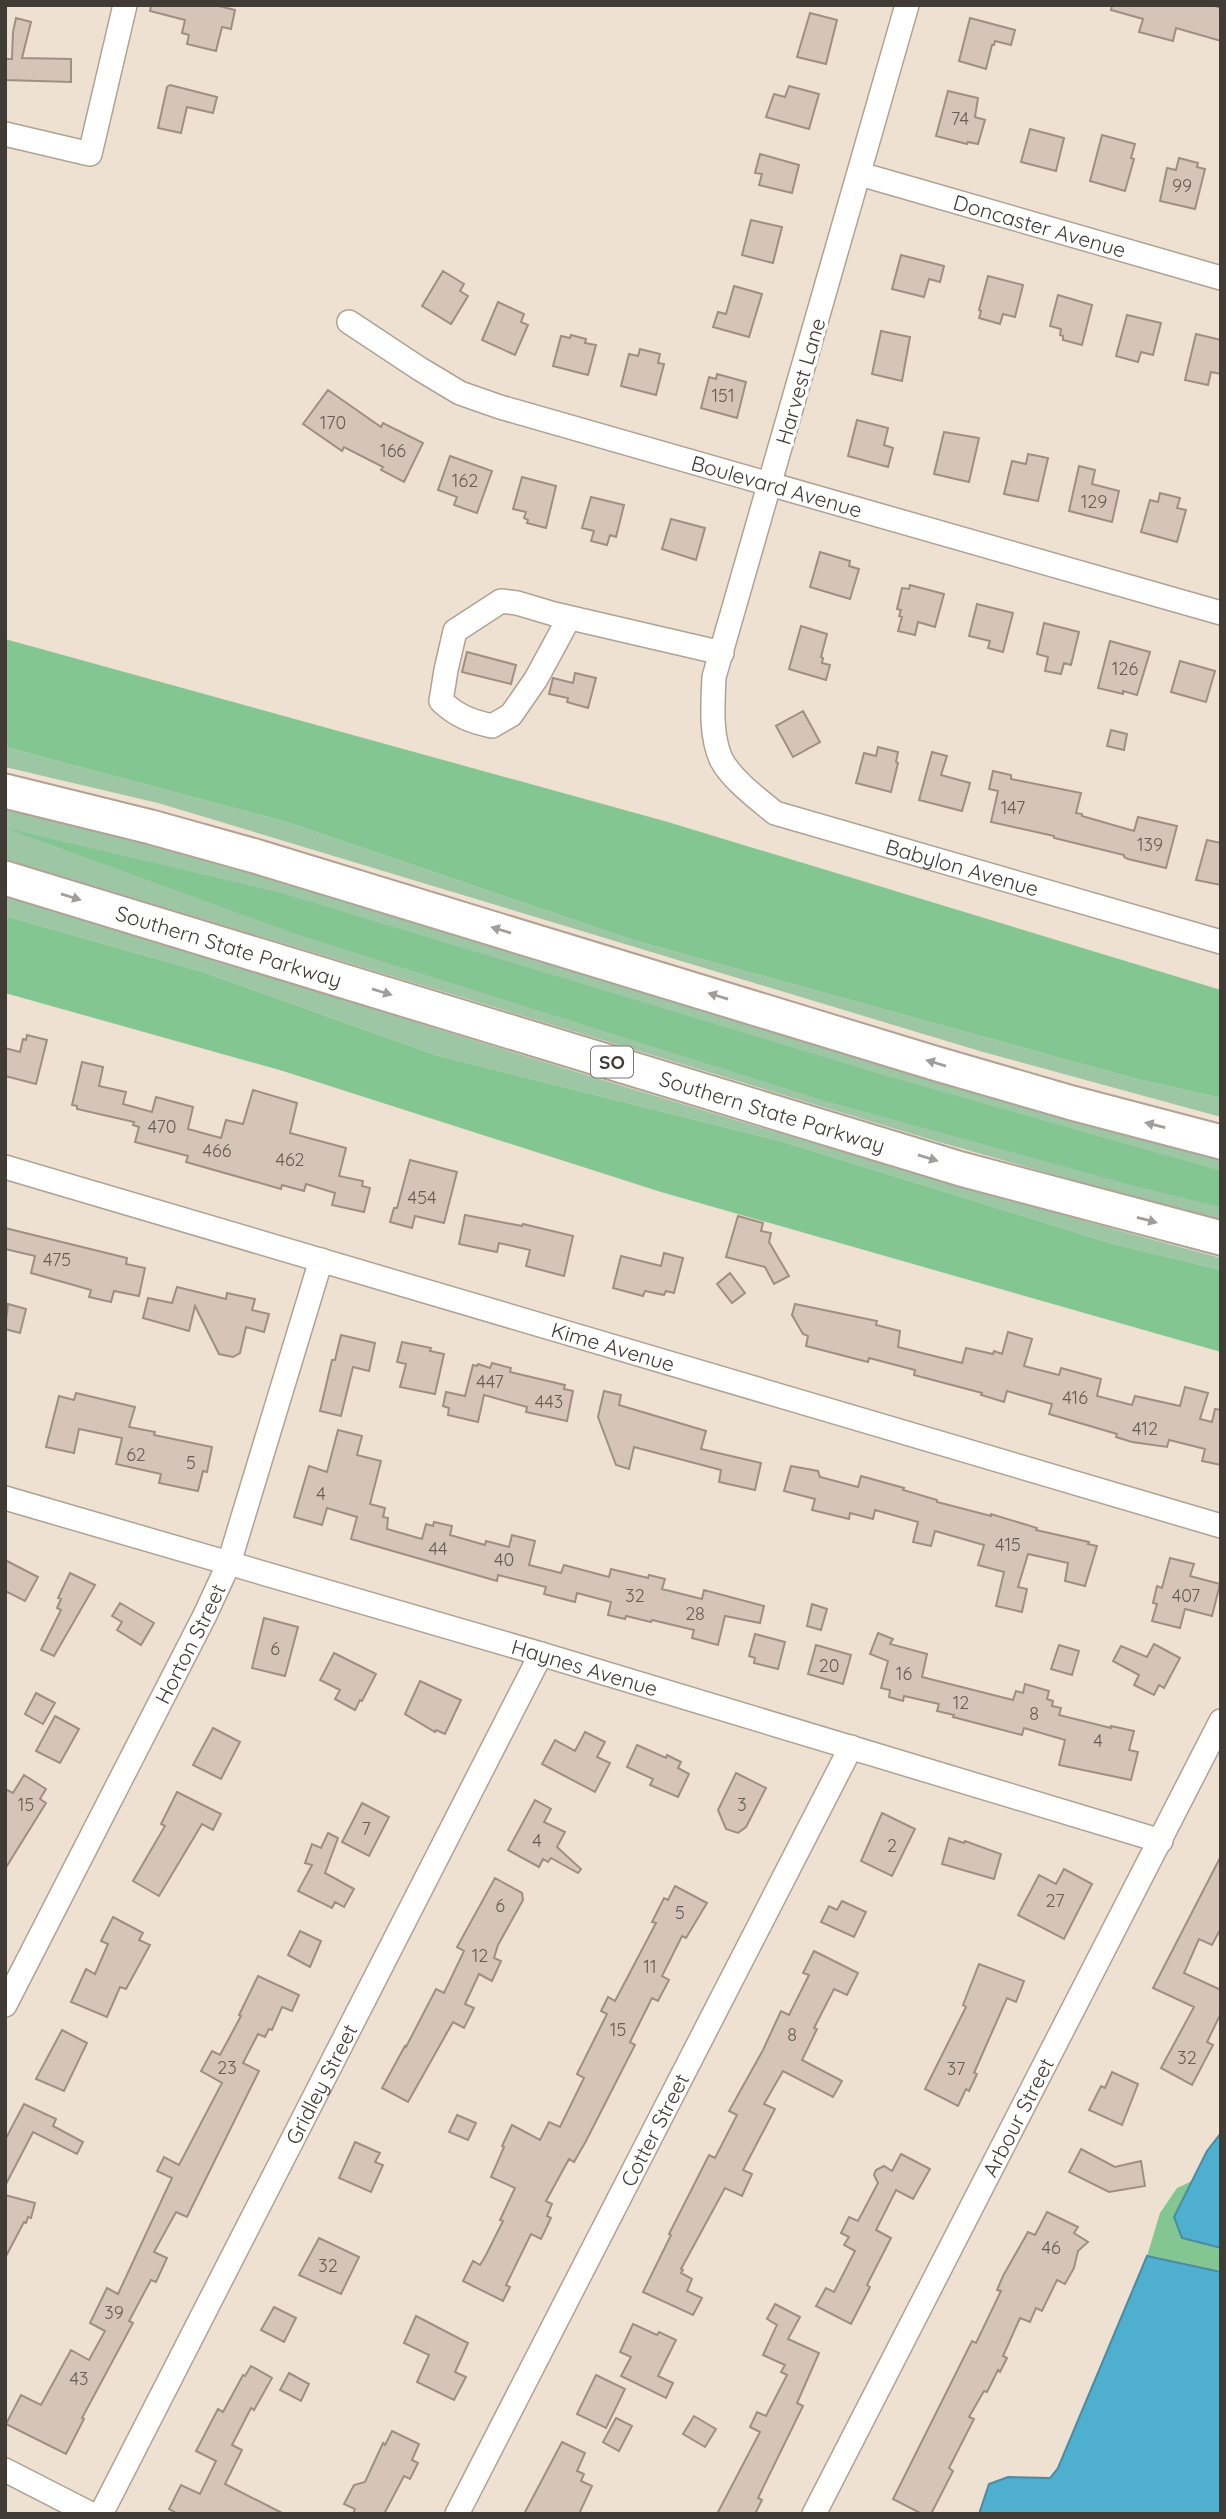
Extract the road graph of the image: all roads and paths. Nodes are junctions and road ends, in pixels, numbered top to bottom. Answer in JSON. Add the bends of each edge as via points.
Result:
{"nodes":[{"id":1,"x":125,"y":5,"type":"edge"},
{"id":2,"x":907,"y":5,"type":"edge"},
{"id":3,"x":5,"y":134,"type":"edge"},
{"id":4,"x":860,"y":174,"type":"junction"},
{"id":5,"x":1221,"y":278,"type":"edge"},
{"id":6,"x":349,"y":322,"type":"dead end"},
{"id":7,"x":770,"y":484,"type":"junction"},
{"id":8,"x":1221,"y":613,"type":"edge"},
{"id":9,"x":569,"y":618,"type":"junction"},
{"id":10,"x":722,"y":653,"type":"junction"},
{"id":11,"x":721,"y":759,"type":"joint"},
{"id":12,"x":5,"y":791,"type":"edge"},
{"id":13,"x":5,"y":878,"type":"edge"},
{"id":14,"x":1221,"y":942,"type":"edge"},
{"id":15,"x":1221,"y":1142,"type":"edge"},
{"id":16,"x":5,"y":1167,"type":"edge"},
{"id":17,"x":1221,"y":1238,"type":"edge"},
{"id":18,"x":321,"y":1260,"type":"junction"},
{"id":19,"x":5,"y":1498,"type":"edge"},
{"id":20,"x":1221,"y":1526,"type":"edge"},
{"id":21,"x":229,"y":1563,"type":"junction"},
{"id":22,"x":541,"y":1654,"type":"junction"},
{"id":23,"x":1221,"y":1721,"type":"edge"},
{"id":24,"x":851,"y":1746,"type":"junction"},
{"id":25,"x":1161,"y":1841,"type":"junction"},
{"id":26,"x":5,"y":2005,"type":"edge"},
{"id":27,"x":5,"y":2470,"type":"edge"},
{"id":28,"x":91,"y":2514,"type":"edge"},
{"id":29,"x":101,"y":2514,"type":"edge"},
{"id":30,"x":457,"y":2514,"type":"edge"},
{"id":31,"x":814,"y":2514,"type":"edge"}],
"edges":[{"from":1,"to":3,"type":"street","via":[[90,154]]},
{"from":2,"to":4,"type":"street","name":"Harvest Lane"},
{"from":4,"to":5,"type":"street","name":"Doncaster Avenue"},
{"from":4,"to":7,"type":"street","name":"Harvest Lane"},
{"from":6,"to":7,"type":"street","name":"Boulevard Avenue","via":[[460,393]]},
{"from":7,"to":8,"type":"street","name":"Boulevard Avenue"},
{"from":7,"to":10,"type":"street","name":"Harvest Lane"},
{"from":9,"to":9,"type":"street","via":[[501,601],[479,615],[455,631],[441,701],[469,721],[492,726],[511,715]]},
{"from":9,"to":10,"type":"street"},
{"from":10,"to":11,"type":"street","name":"Harvest Lane","via":[[714,677],[712,722]]},
{"from":11,"to":14,"type":"street","name":"Babylon Avenue","via":[[745,788],[775,813]]},
{"from":15,"to":12,"type":"highway","one_way":true,"via":[[934,1063],[245,853]]},
{"from":13,"to":17,"type":"highway","name":"Southern State Parkway","number":"SO","one_way":true,"via":[[961,1169]]},
{"from":16,"to":18,"type":"street","name":"Kime Avenue"},
{"from":18,"to":20,"type":"street","name":"Kime Avenue"},
{"from":18,"to":21,"type":"street","name":"Horton Street"},
{"from":19,"to":21,"type":"street","name":"Haynes Avenue"},
{"from":21,"to":22,"type":"street","name":"Haynes Avenue"},
{"from":21,"to":26,"type":"street","name":"Horton Street"},
{"from":22,"to":24,"type":"street","name":"Haynes Avenue"},
{"from":22,"to":29,"type":"street","name":"Gridley Street"},
{"from":23,"to":25,"type":"street","name":"Arbour Street"},
{"from":24,"to":25,"type":"street","name":"Haynes Avenue"},
{"from":24,"to":30,"type":"street","name":"Cotter Street"},
{"from":25,"to":31,"type":"street","name":"Arbour Street"},
{"from":27,"to":28,"type":"street"}]}
